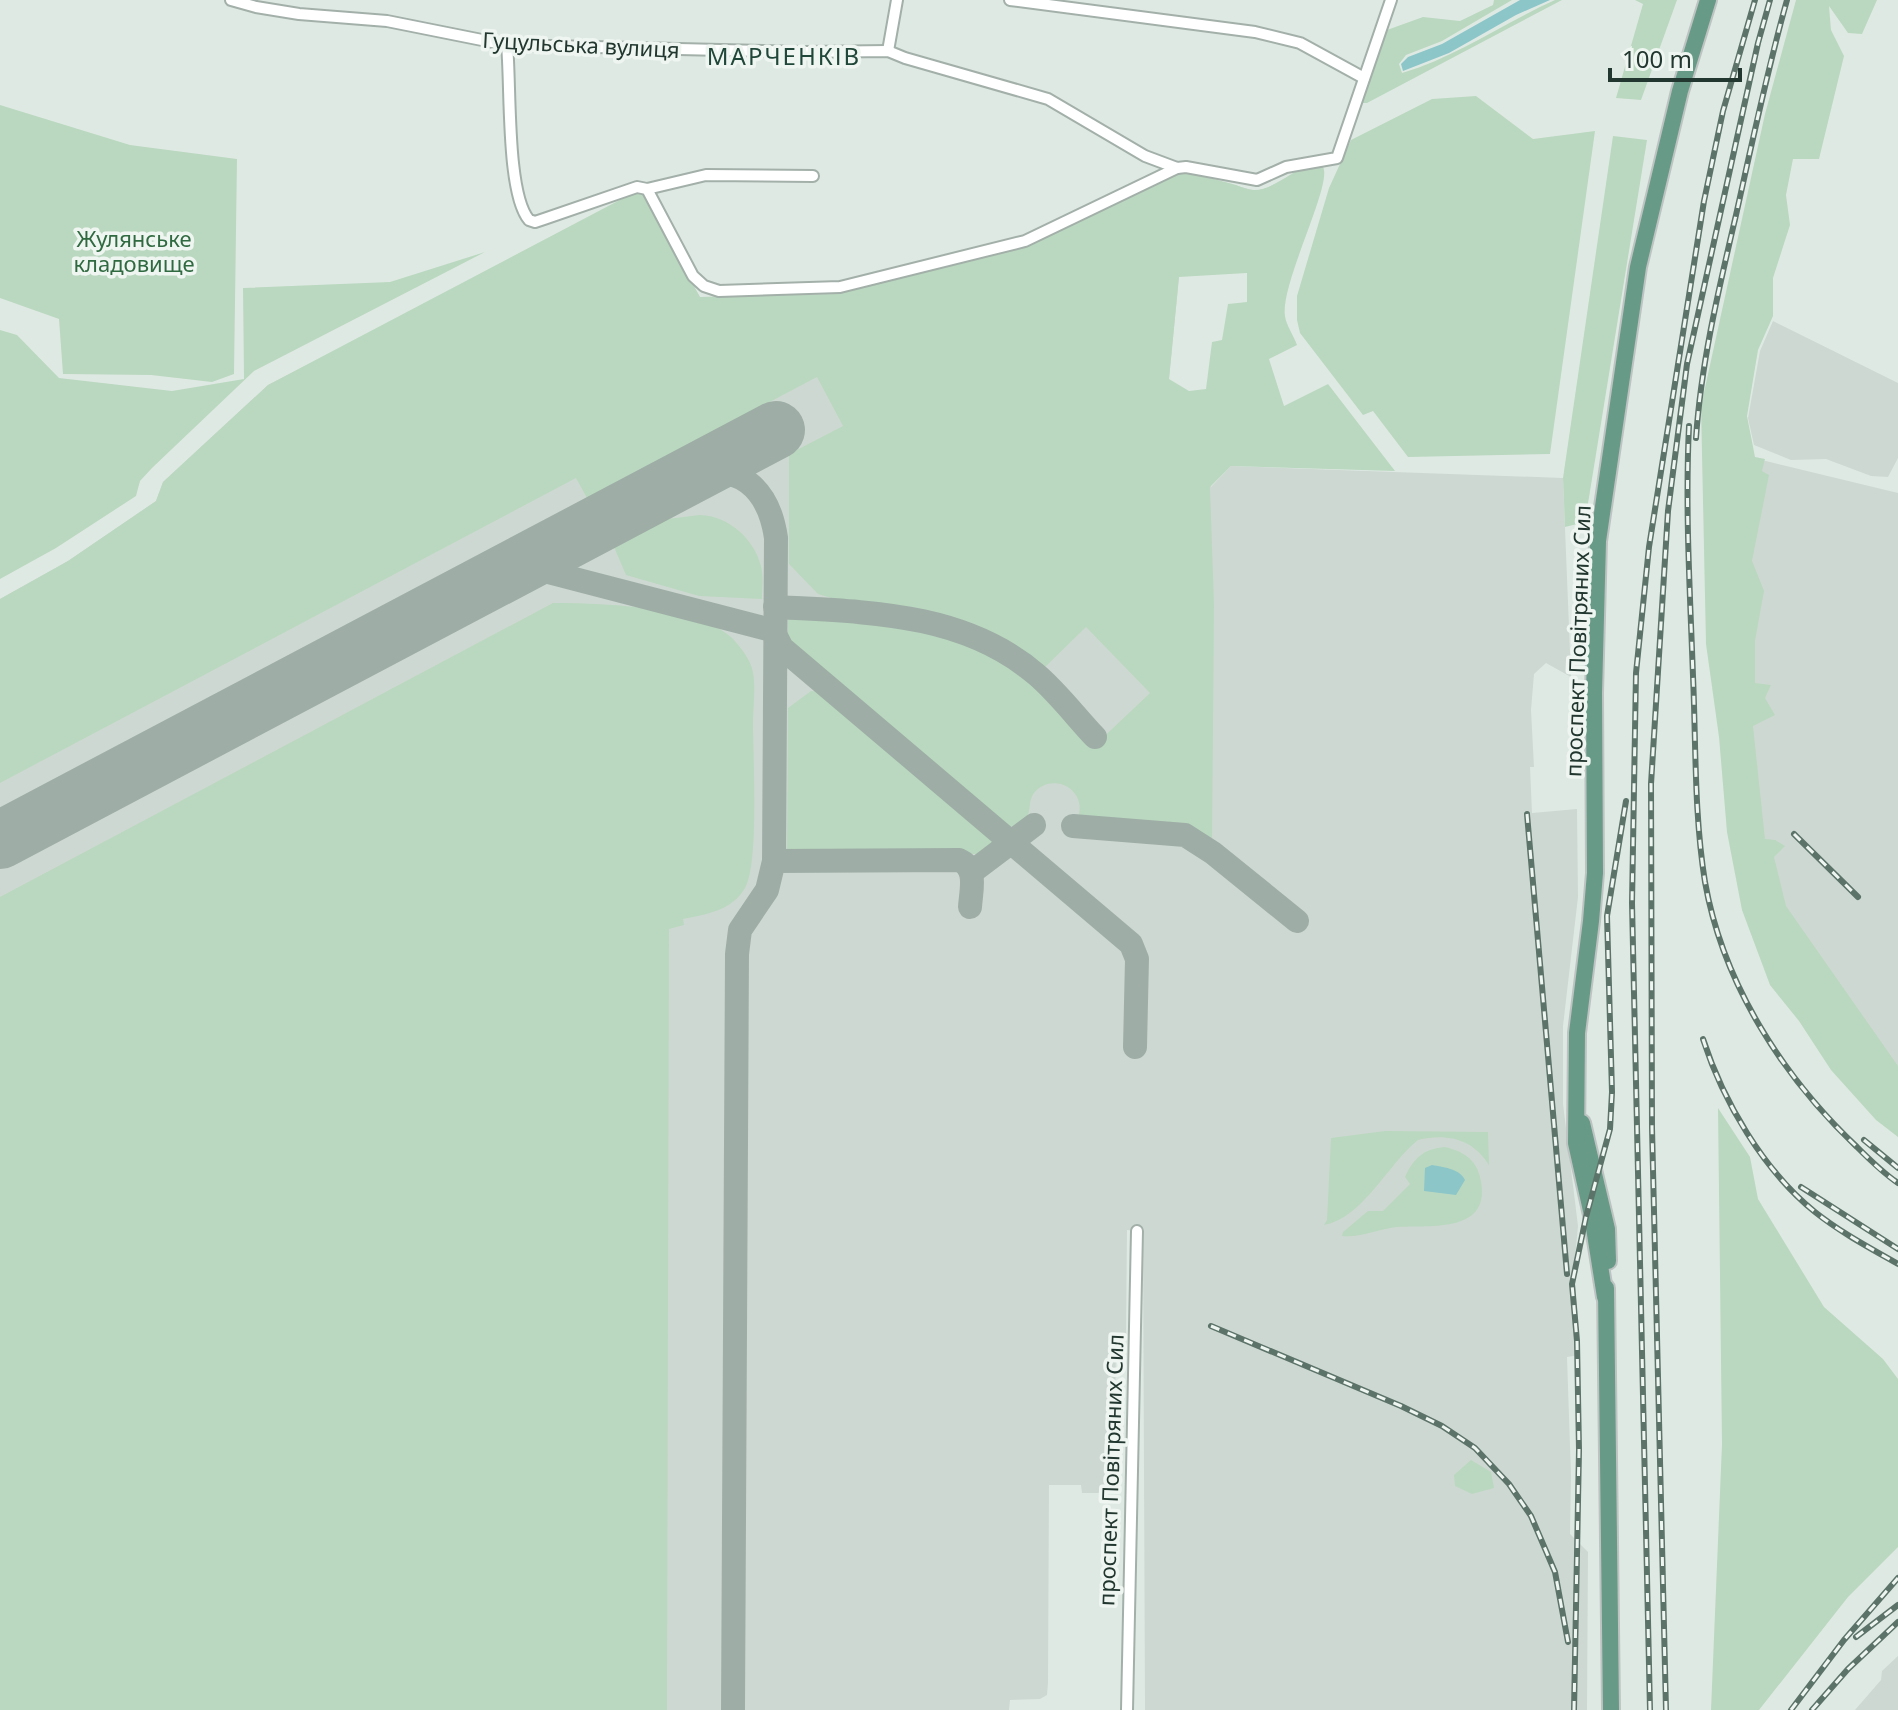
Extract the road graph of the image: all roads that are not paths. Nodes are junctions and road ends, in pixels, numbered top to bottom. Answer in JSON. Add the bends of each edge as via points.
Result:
{"nodes":[{"id":1,"x":231,"y":0,"type":"edge"},
{"id":2,"x":897,"y":0,"type":"edge"},
{"id":3,"x":1010,"y":0,"type":"edge"},
{"id":4,"x":1391,"y":0,"type":"edge"},
{"id":5,"x":1708,"y":0,"type":"edge"},
{"id":6,"x":507,"y":45,"type":"junction"},
{"id":7,"x":888,"y":51,"type":"junction"},
{"id":8,"x":1364,"y":78,"type":"junction"},
{"id":9,"x":1177,"y":168,"type":"junction"},
{"id":10,"x":813,"y":176,"type":"dead end"},
{"id":11,"x":647,"y":189,"type":"junction"},
{"id":12,"x":1137,"y":1231,"type":"dead end"},
{"id":13,"x":1127,"y":1710,"type":"edge"},
{"id":14,"x":1611,"y":1710,"type":"edge"}],
"edges":[{"from":1,"to":6,"type":"street","name":"Гуцульська вулиця","via":[[299,14],[417,26]]},
{"from":2,"to":7,"type":"street"},
{"from":3,"to":8,"type":"street","via":[[1255,32],[1300,43]]},
{"from":4,"to":8,"type":"street"},
{"from":5,"to":14,"type":"main road","name":"проспект Повітряних Сил","via":[[1680,91],[1638,267],[1598,541],[1595,873],[1577,1033],[1577,1102],[1609,1248],[1605,1297]]},
{"from":6,"to":7,"type":"street","name":"Гуцульська вулиця"},
{"from":6,"to":11,"type":"street","via":[[513,170],[529,220],[637,187]]},
{"from":7,"to":9,"type":"street","name":"Гуцульська вулиця","via":[[1048,99],[1145,156]]},
{"from":8,"to":9,"type":"street","name":"Гуцульська вулиця","via":[[1337,158],[1286,167],[1257,180]]},
{"from":9,"to":11,"type":"street","via":[[1025,241],[840,287],[719,291],[704,286],[693,276]]},
{"from":10,"to":11,"type":"street","via":[[706,175]]},
{"from":12,"to":13,"type":"street","name":"проспект Повітряних Сил"}]}
